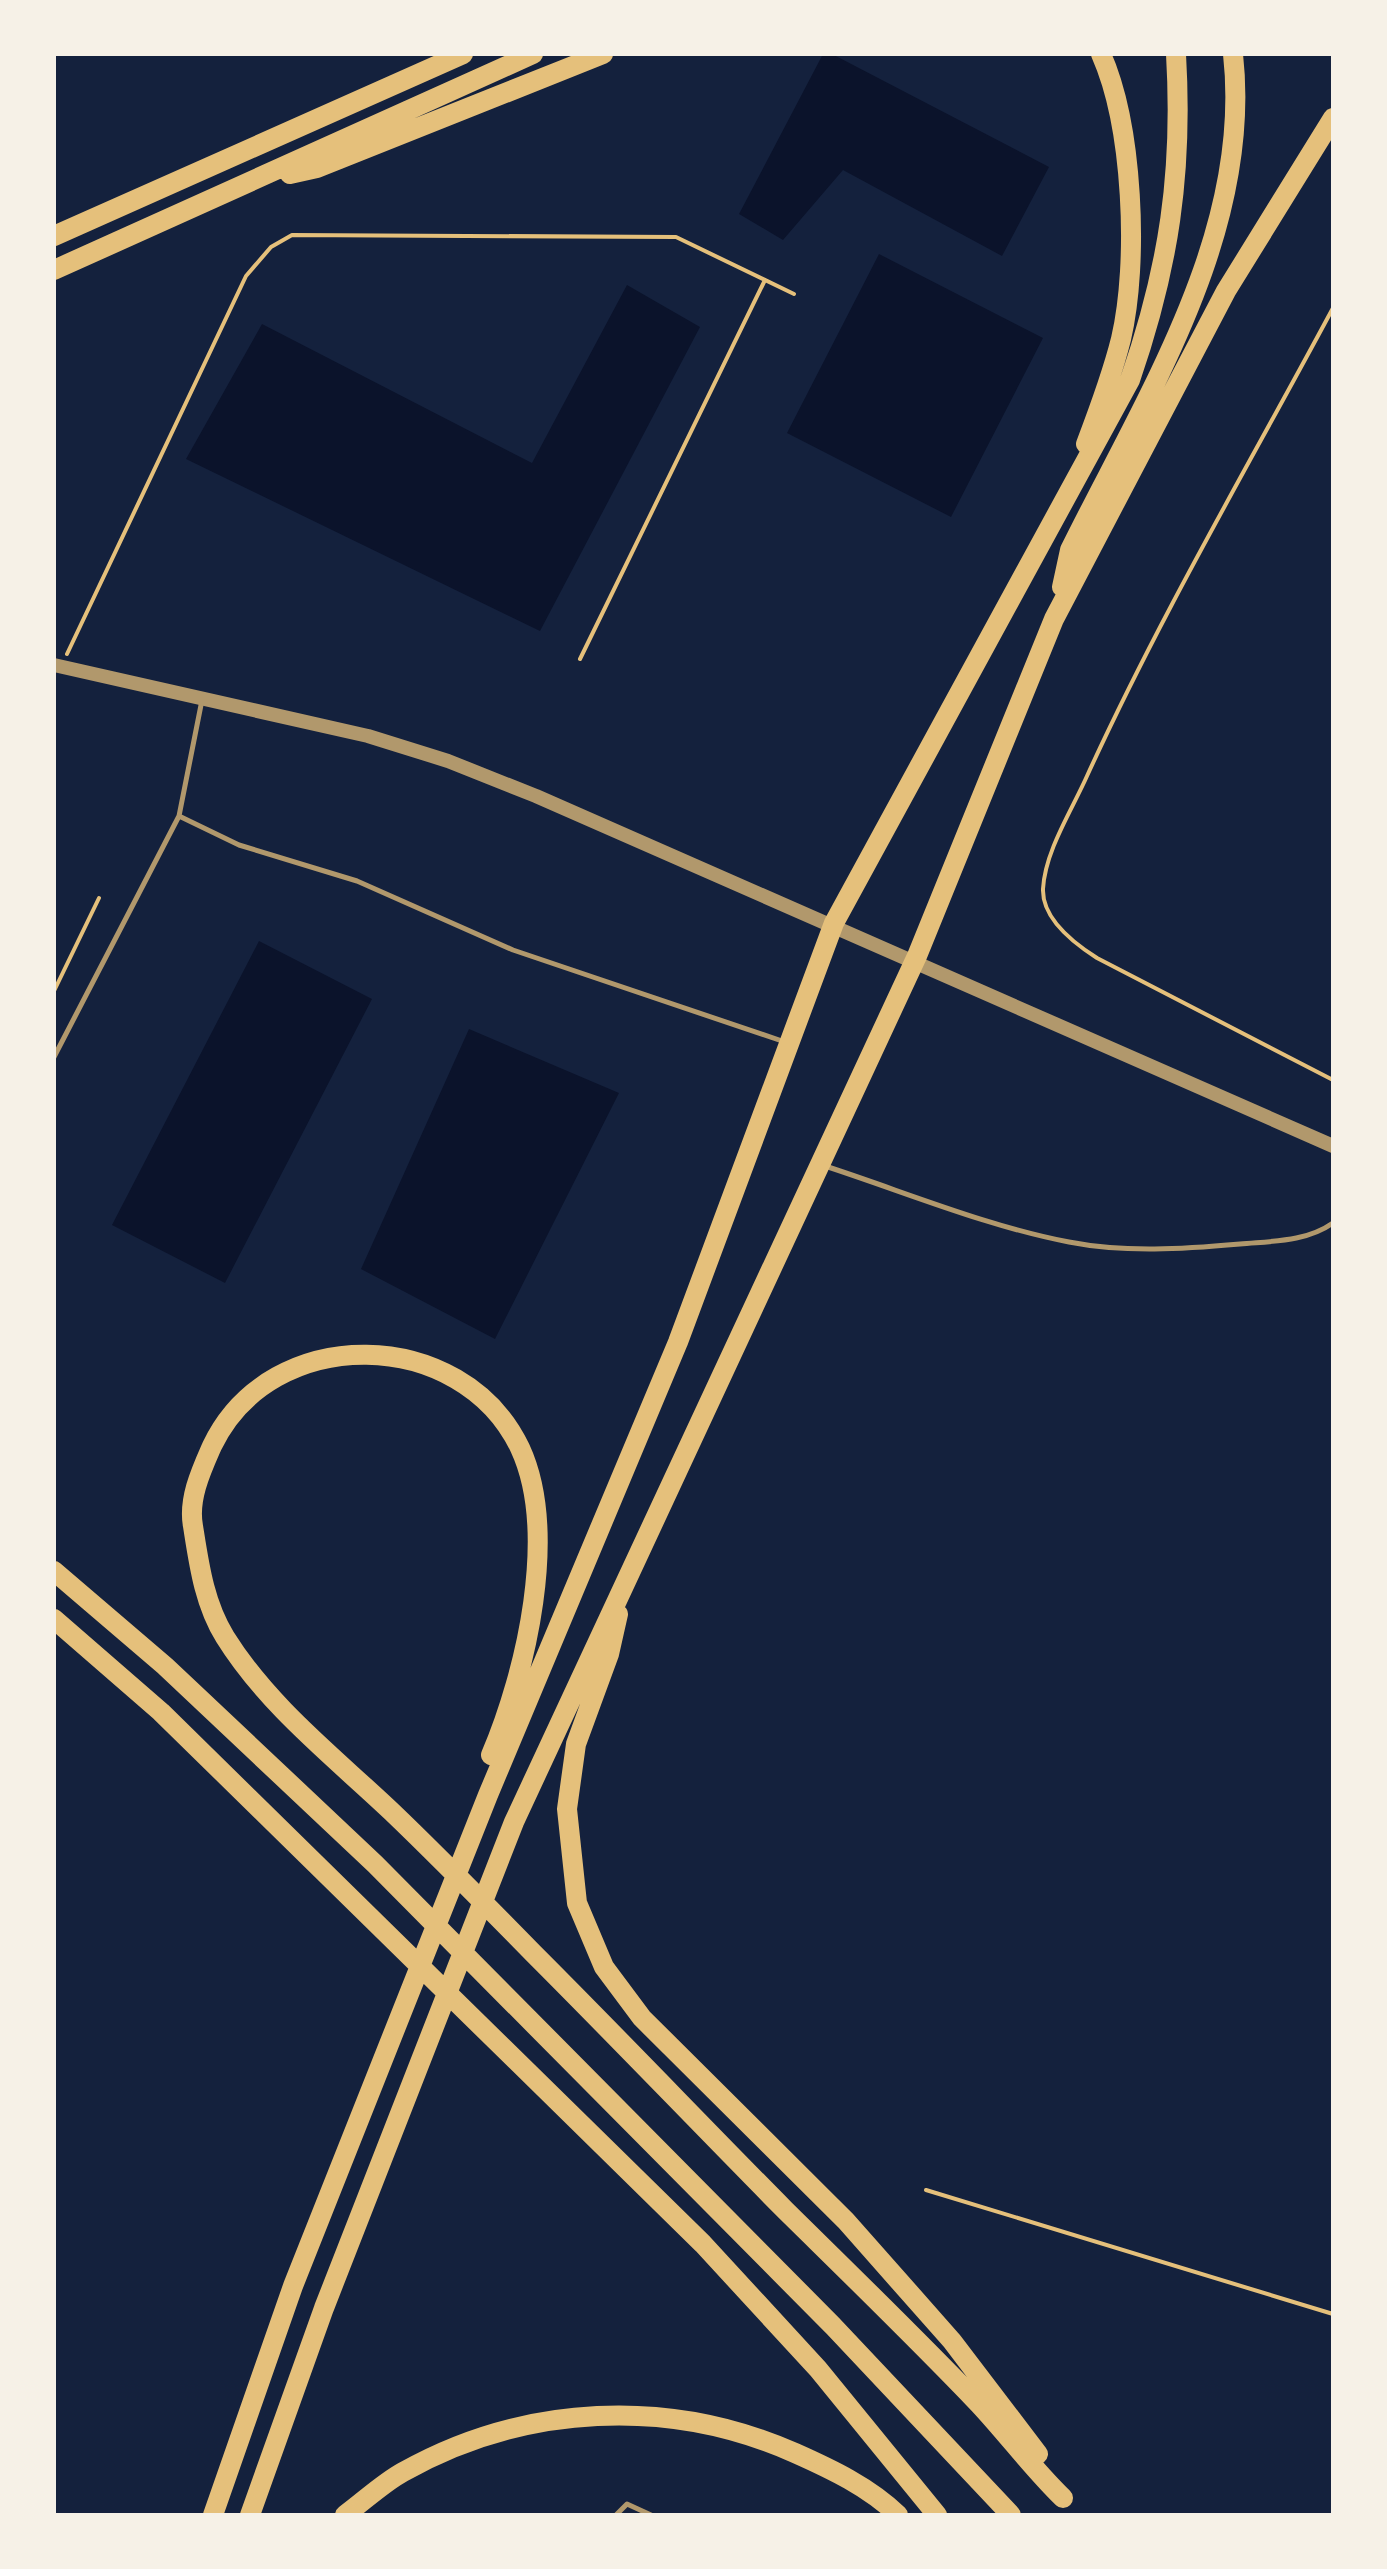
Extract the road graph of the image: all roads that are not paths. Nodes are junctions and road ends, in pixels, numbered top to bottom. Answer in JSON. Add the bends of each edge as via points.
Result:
{"nodes":[{"id":1,"x":463,"y":54,"type":"edge"},
{"id":2,"x":533,"y":54,"type":"edge"},
{"id":3,"x":603,"y":54,"type":"edge"},
{"id":4,"x":1101,"y":54,"type":"edge"},
{"id":5,"x":1176,"y":54,"type":"edge"},
{"id":6,"x":1233,"y":54,"type":"edge"},
{"id":7,"x":1333,"y":118,"type":"edge"},
{"id":8,"x":244,"y":185,"type":"junction"},
{"id":9,"x":54,"y":236,"type":"edge"},
{"id":10,"x":54,"y":270,"type":"edge"},
{"id":11,"x":1061,"y":512,"type":"junction"},
{"id":12,"x":1054,"y":619,"type":"junction"},
{"id":13,"x":58,"y":666,"type":"edge"},
{"id":14,"x":202,"y":699,"type":"junction"},
{"id":15,"x":179,"y":816,"type":"junction"},
{"id":16,"x":788,"y":1043,"type":"junction"},
{"id":17,"x":54,"y":1057,"type":"edge"},
{"id":18,"x":1333,"y":1146,"type":"edge"},
{"id":19,"x":820,"y":1164,"type":"junction"},
{"id":20,"x":1333,"y":1223,"type":"edge"},
{"id":21,"x":54,"y":1571,"type":"edge"},
{"id":22,"x":626,"y":1576,"type":"junction"},
{"id":23,"x":54,"y":1619,"type":"edge"},
{"id":24,"x":488,"y":1795,"type":"junction"},
{"id":25,"x":1069,"y":2507,"type":"edge"},
{"id":26,"x":213,"y":2515,"type":"edge"},
{"id":27,"x":250,"y":2515,"type":"edge"},
{"id":28,"x":345,"y":2515,"type":"edge"},
{"id":29,"x":616,"y":2515,"type":"edge"},
{"id":30,"x":651,"y":2515,"type":"edge"},
{"id":31,"x":898,"y":2515,"type":"edge"},
{"id":32,"x":937,"y":2515,"type":"edge"},
{"id":33,"x":1011,"y":2515,"type":"edge"}],
"edges":[{"from":1,"to":9,"type":"highway"},
{"from":2,"to":8,"type":"highway"},
{"from":3,"to":8,"type":"highway","via":[[317,168]]},
{"from":4,"to":11,"type":"highway","via":[[1120,112],[1126,153],[1128,278],[1121,338]]},
{"from":5,"to":11,"type":"highway","via":[[1174,207],[1147,330],[1124,392]]},
{"from":6,"to":12,"type":"highway","via":[[1236,139],[1224,212],[1183,321],[1070,550]]},
{"from":7,"to":12,"type":"highway","via":[[1226,291]]},
{"from":8,"to":10,"type":"highway"},
{"from":11,"to":16,"type":"highway","via":[[834,923]]},
{"from":12,"to":19,"type":"highway","via":[[917,956]]},
{"from":13,"to":14,"type":"street"},
{"from":14,"to":15,"type":"lane"},
{"from":14,"to":18,"type":"street","via":[[368,736],[448,761]]},
{"from":15,"to":16,"type":"lane","via":[[239,845],[357,881],[513,950]]},
{"from":15,"to":17,"type":"lane"},
{"from":16,"to":24,"type":"highway","via":[[678,1342]]},
{"from":19,"to":20,"type":"lane","via":[[1001,1224],[1110,1248],[1291,1239],[1314,1235]]},
{"from":19,"to":22,"type":"highway"},
{"from":21,"to":33,"type":"highway","via":[[165,1666],[375,1864],[833,2326]]},
{"from":22,"to":25,"type":"highway","via":[[609,1654],[576,1744],[567,1809],[577,1903],[604,1967],[642,2018],[846,2221],[952,2341],[1047,2466]]},
{"from":22,"to":27,"type":"highway","via":[[502,1851],[324,2308]]},
{"from":23,"to":32,"type":"highway","via":[[161,1712],[703,2244],[818,2369]]},
{"from":24,"to":25,"type":"highway","via":[[486,1766],[526,1637],[541,1544],[536,1497],[519,1446],[486,1400],[446,1373],[394,1355],[345,1353],[290,1369],[250,1396],[220,1431],[190,1510],[205,1594],[224,1635],[267,1693],[981,2406]]},
{"from":24,"to":26,"type":"highway","via":[[293,2286]]},
{"from":28,"to":31,"type":"highway","via":[[402,2472],[477,2438],[554,2418],[631,2413],[705,2423],[768,2441],[849,2479]]},
{"from":29,"to":30,"type":"lane","via":[[627,2504]]}]}
